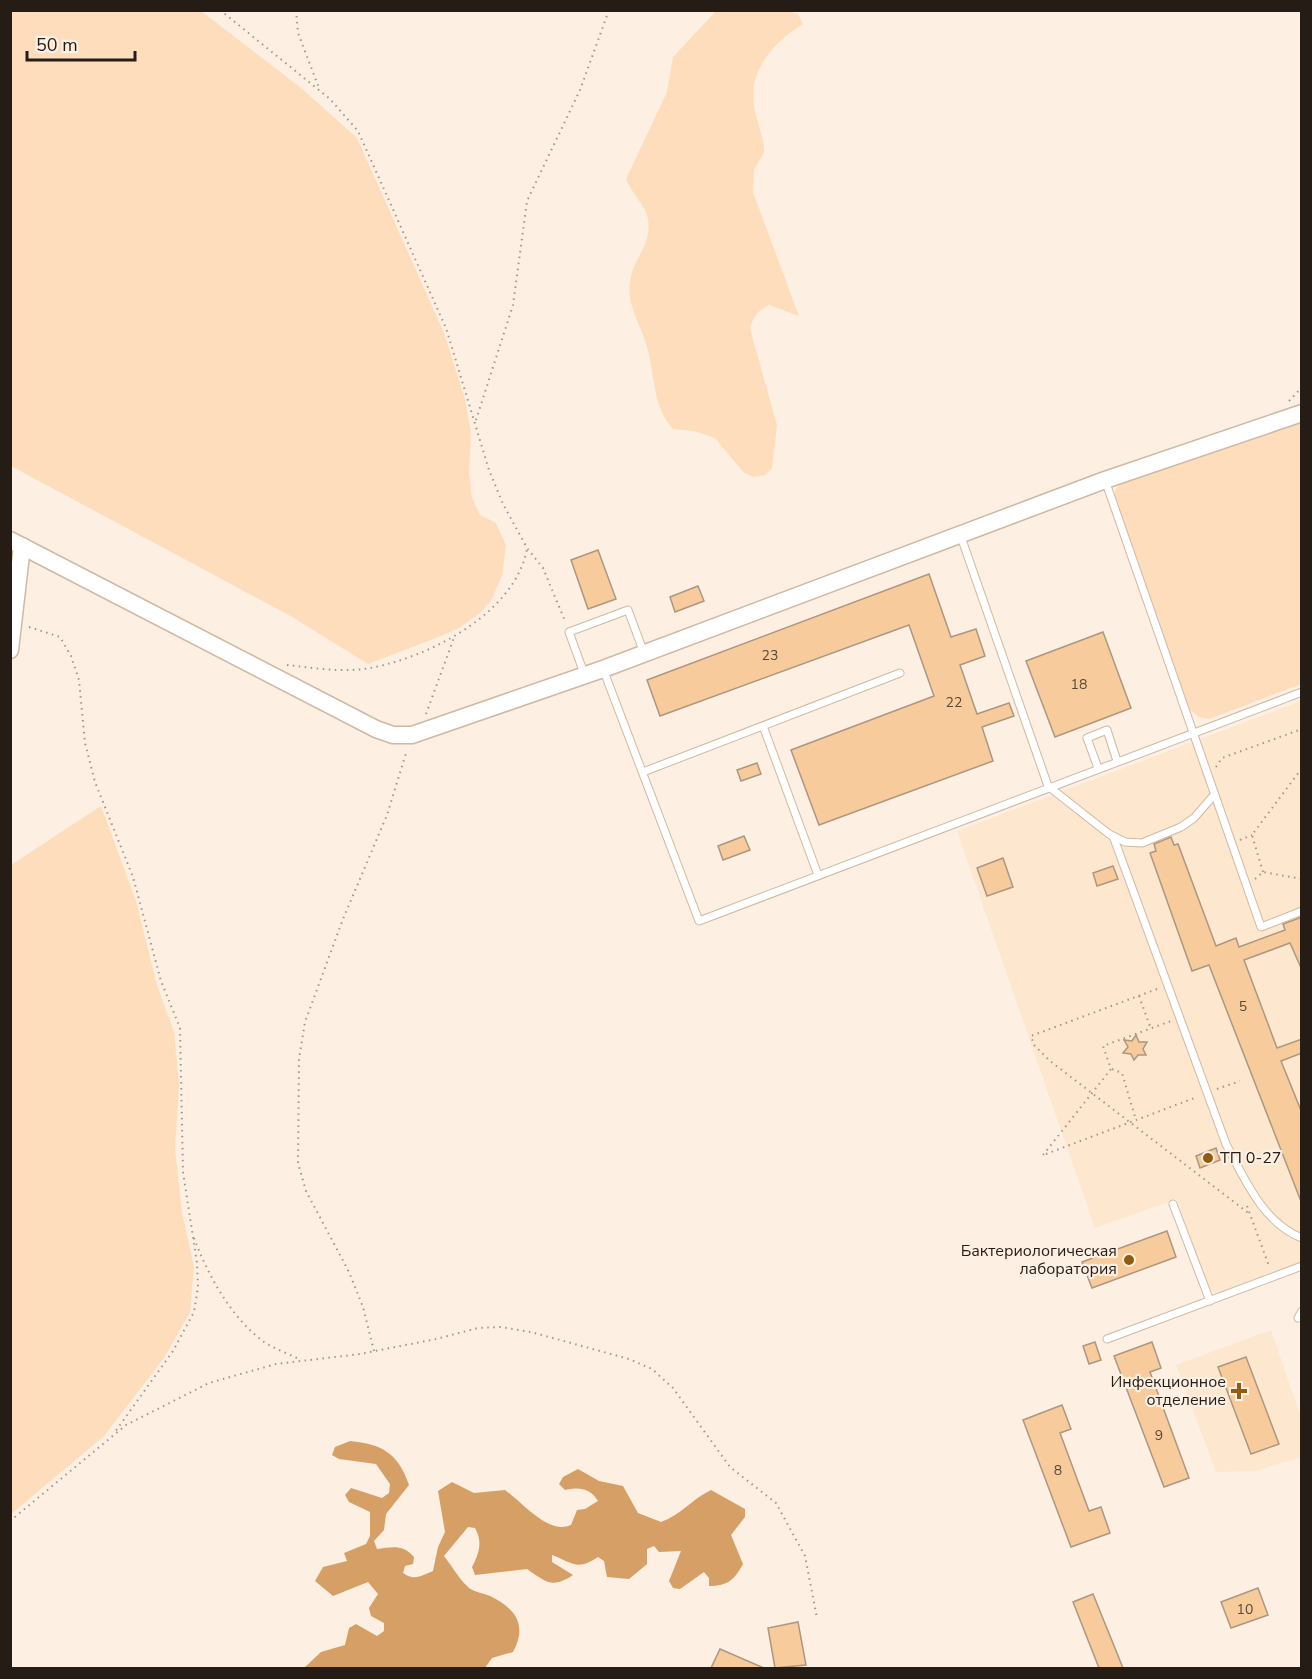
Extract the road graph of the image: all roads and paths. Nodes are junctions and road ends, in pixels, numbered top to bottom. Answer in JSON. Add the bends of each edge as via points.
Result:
{"nodes":[{"id":1,"x":220,"y":10,"type":"edge"},
{"id":2,"x":296,"y":10,"type":"edge"},
{"id":3,"x":609,"y":10,"type":"edge"},
{"id":4,"x":320,"y":90,"type":"junction"},
{"id":5,"x":1302,"y":413,"type":"edge"},
{"id":6,"x":475,"y":423,"type":"junction"},
{"id":7,"x":1105,"y":480,"type":"junction"},
{"id":8,"x":959,"y":534,"type":"junction"},
{"id":9,"x":16,"y":543,"type":"edge"},
{"id":10,"x":527,"y":548,"type":"junction"},
{"id":11,"x":15,"y":622,"type":"junction"},
{"id":12,"x":569,"y":632,"type":"junction"},
{"id":13,"x":455,"y":635,"type":"junction"},
{"id":14,"x":10,"y":650,"type":"edge"},
{"id":15,"x":644,"y":653,"type":"junction"},
{"id":16,"x":280,"y":664,"type":"dead end"},
{"id":17,"x":603,"y":669,"type":"junction"},
{"id":18,"x":900,"y":674,"type":"dead end"},
{"id":19,"x":585,"y":676,"type":"junction"},
{"id":20,"x":1302,"y":692,"type":"edge"},
{"id":21,"x":763,"y":726,"type":"junction"},
{"id":22,"x":1301,"y":730,"type":"edge"},
{"id":23,"x":1192,"y":732,"type":"junction"},
{"id":24,"x":412,"y":735,"type":"junction"},
{"id":25,"x":1117,"y":760,"type":"junction"},
{"id":26,"x":1098,"y":768,"type":"junction"},
{"id":27,"x":1302,"y":768,"type":"edge"},
{"id":28,"x":1214,"y":770,"type":"dead end"},
{"id":29,"x":643,"y":772,"type":"junction"},
{"id":30,"x":1047,"y":786,"type":"junction"},
{"id":31,"x":1214,"y":795,"type":"junction"},
{"id":32,"x":1252,"y":835,"type":"junction"},
{"id":33,"x":1113,"y":836,"type":"junction"},
{"id":34,"x":1243,"y":850,"type":"dead end"},
{"id":35,"x":1263,"y":872,"type":"junction"},
{"id":36,"x":818,"y":875,"type":"junction"},
{"id":37,"x":1302,"y":879,"type":"edge"},
{"id":38,"x":1253,"y":880,"type":"dead end"},
{"id":39,"x":1302,"y":911,"type":"edge"},
{"id":40,"x":1164,"y":986,"type":"dead end"},
{"id":41,"x":1139,"y":996,"type":"junction"},
{"id":42,"x":1176,"y":1019,"type":"dead end"},
{"id":43,"x":1151,"y":1029,"type":"junction"},
{"id":44,"x":1111,"y":1069,"type":"junction"},
{"id":45,"x":1240,"y":1081,"type":"dead end"},
{"id":46,"x":1212,"y":1091,"type":"dead end"},
{"id":47,"x":1092,"y":1093,"type":"junction"},
{"id":48,"x":1203,"y":1095,"type":"dead end"},
{"id":49,"x":1136,"y":1120,"type":"junction"},
{"id":50,"x":1131,"y":1122,"type":"junction"},
{"id":51,"x":1173,"y":1204,"type":"dead end"},
{"id":52,"x":1251,"y":1215,"type":"dead end"},
{"id":53,"x":192,"y":1233,"type":"junction"},
{"id":54,"x":1302,"y":1238,"type":"edge"},
{"id":55,"x":1302,"y":1266,"type":"edge"},
{"id":56,"x":1210,"y":1301,"type":"junction"},
{"id":57,"x":1107,"y":1339,"type":"dead end"},
{"id":58,"x":374,"y":1351,"type":"junction"},
{"id":59,"x":302,"y":1360,"type":"junction"},
{"id":60,"x":113,"y":1435,"type":"junction"},
{"id":61,"x":10,"y":1521,"type":"edge"},
{"id":62,"x":817,"y":1618,"type":"dead end"}],
"edges":[{"from":1,"to":4,"type":"path"},
{"from":2,"to":4,"type":"path","via":[[298,33]]},
{"from":3,"to":6,"type":"path","via":[[580,90],[527,201],[513,305]]},
{"from":4,"to":6,"type":"path","via":[[358,131],[446,328]]},
{"from":5,"to":7,"type":"street"},
{"from":6,"to":10,"type":"path","via":[[503,504]]},
{"from":7,"to":8,"type":"street"},
{"from":7,"to":23,"type":"lane"},
{"from":8,"to":15,"type":"street"},
{"from":8,"to":30,"type":"lane"},
{"from":9,"to":11,"type":"street"},
{"from":9,"to":24,"type":"street","via":[[376,729],[393,735]]},
{"from":10,"to":12,"type":"path","via":[[554,588]]},
{"from":10,"to":13,"type":"path","via":[[524,569],[490,612]]},
{"from":11,"to":14,"type":"street"},
{"from":11,"to":53,"type":"path","via":[[60,638],[71,656],[79,680],[85,743],[95,782],[134,877],[161,981],[180,1028],[181,1139]]},
{"from":12,"to":15,"type":"lane","via":[[628,610]]},
{"from":12,"to":19,"type":"lane"},
{"from":13,"to":16,"type":"path","via":[[369,669]]},
{"from":13,"to":24,"type":"path","via":[[424,719]]},
{"from":15,"to":17,"type":"street"},
{"from":17,"to":19,"type":"street"},
{"from":17,"to":29,"type":"lane"},
{"from":18,"to":21,"type":"lane"},
{"from":19,"to":24,"type":"street"},
{"from":20,"to":23,"type":"lane"},
{"from":21,"to":29,"type":"lane"},
{"from":21,"to":36,"type":"lane"},
{"from":22,"to":28,"type":"path","via":[[1222,758]]},
{"from":23,"to":25,"type":"lane"},
{"from":23,"to":31,"type":"lane"},
{"from":24,"to":58,"type":"path","via":[[387,816],[305,1022],[299,1059],[298,1163],[306,1191],[349,1272]]},
{"from":25,"to":26,"type":"lane"},
{"from":25,"to":26,"type":"lane","via":[[1107,730],[1087,738]]},
{"from":26,"to":30,"type":"lane"},
{"from":27,"to":32,"type":"path"},
{"from":29,"to":36,"type":"lane","via":[[699,921]]},
{"from":30,"to":33,"type":"lane"},
{"from":30,"to":36,"type":"lane"},
{"from":31,"to":33,"type":"lane","via":[[1194,818],[1162,837],[1142,843],[1125,842]]},
{"from":31,"to":39,"type":"lane","via":[[1261,927]]},
{"from":32,"to":34,"type":"path","via":[[1239,840]]},
{"from":32,"to":35,"type":"path"},
{"from":33,"to":54,"type":"lane","via":[[1226,1144],[1250,1189],[1271,1217]]},
{"from":35,"to":37,"type":"path"},
{"from":35,"to":38,"type":"path"},
{"from":40,"to":41,"type":"path"},
{"from":41,"to":43,"type":"path"},
{"from":41,"to":47,"type":"path","via":[[1031,1036],[1034,1045],[1050,1061]]},
{"from":42,"to":43,"type":"path"},
{"from":43,"to":44,"type":"path","via":[[1103,1046]]},
{"from":44,"to":47,"type":"path"},
{"from":44,"to":49,"type":"path","via":[[1122,1073]]},
{"from":45,"to":46,"type":"path"},
{"from":47,"to":50,"type":"path"},
{"from":47,"to":50,"type":"path","via":[[1043,1155]]},
{"from":48,"to":49,"type":"path"},
{"from":49,"to":50,"type":"path"},
{"from":50,"to":52,"type":"path"},
{"from":51,"to":56,"type":"lane"},
{"from":53,"to":59,"type":"path","via":[[207,1270],[242,1320],[263,1341]]},
{"from":53,"to":60,"type":"path","via":[[198,1279],[194,1312],[173,1351]]},
{"from":55,"to":56,"type":"lane"},
{"from":56,"to":57,"type":"lane"},
{"from":58,"to":59,"type":"path"},
{"from":58,"to":62,"type":"path","via":[[478,1328],[500,1327],[629,1359],[652,1369],[673,1388],[730,1467],[776,1503],[805,1556]]},
{"from":59,"to":60,"type":"path","via":[[209,1383]]},
{"from":60,"to":61,"type":"path"}]}
